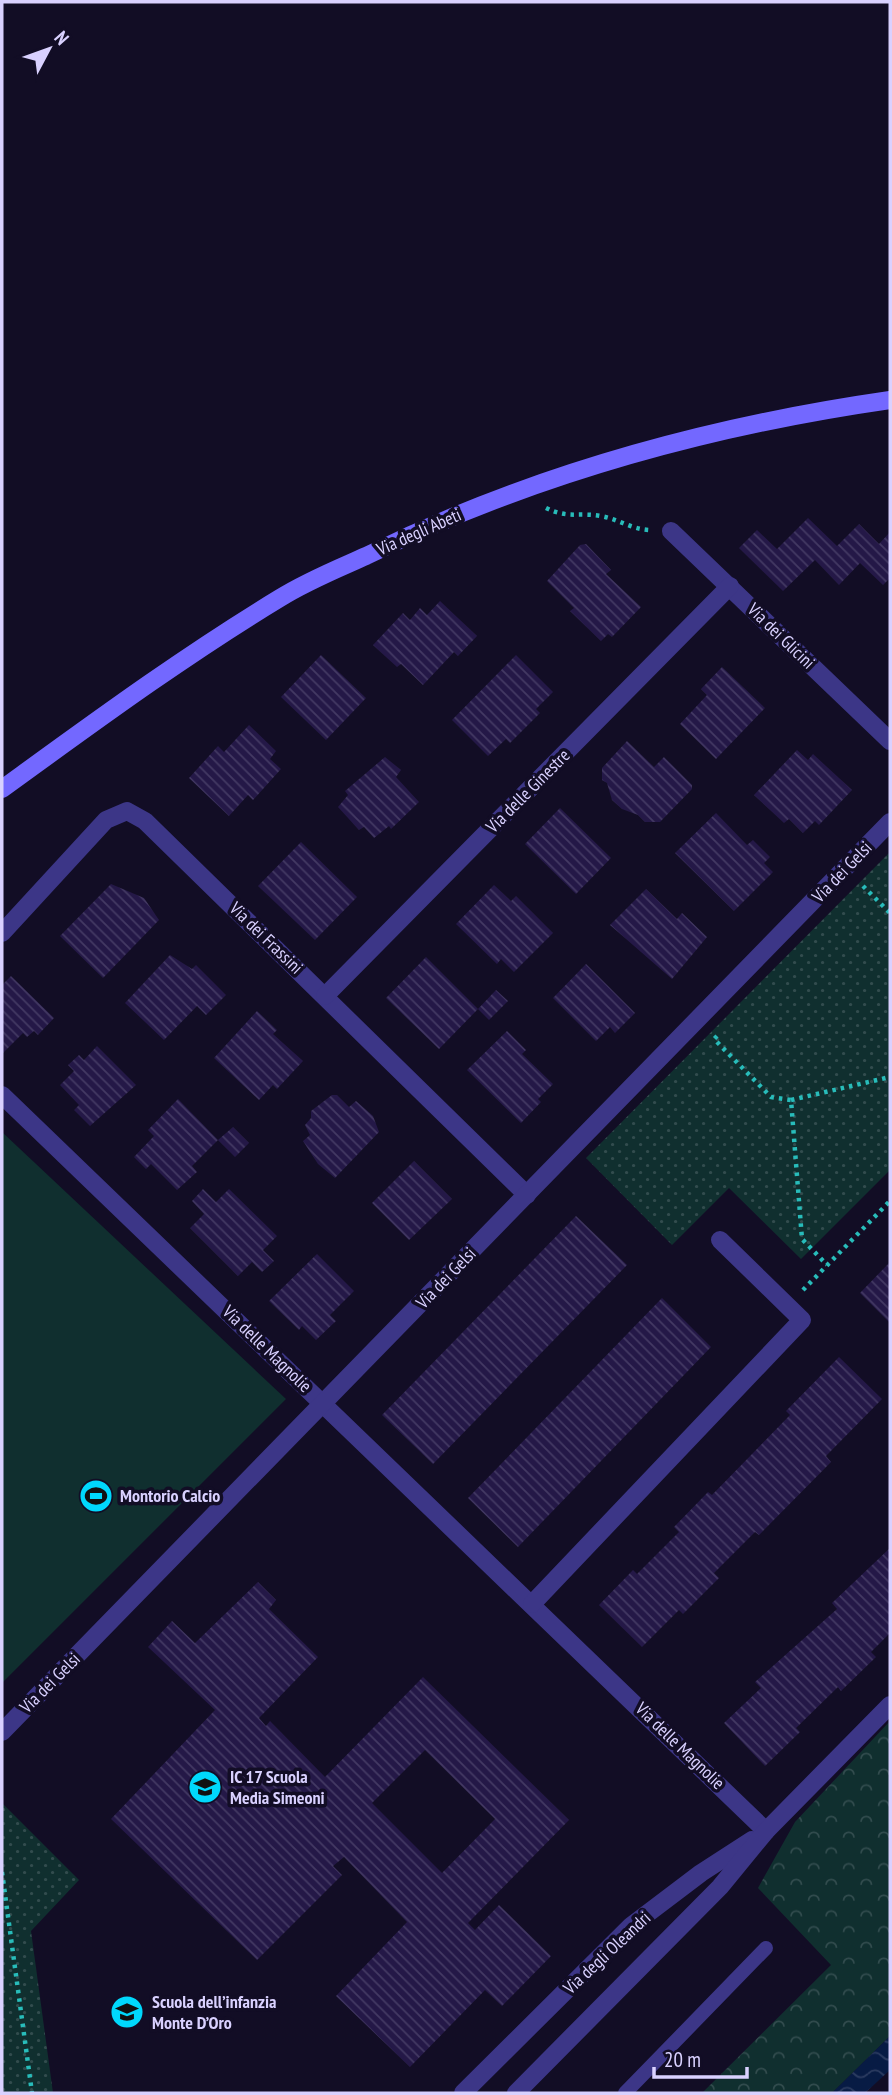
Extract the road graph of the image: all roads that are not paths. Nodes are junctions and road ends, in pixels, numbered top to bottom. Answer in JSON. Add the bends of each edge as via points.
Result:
{"nodes":[{"id":1,"x":890,"y":400,"type":"edge"},
{"id":2,"x":671,"y":531,"type":"road end"},
{"id":3,"x":730,"y":586,"type":"junction"},
{"id":4,"x":890,"y":741,"type":"edge"},
{"id":5,"x":2,"y":789,"type":"edge"},
{"id":6,"x":890,"y":822,"type":"edge"},
{"id":7,"x":2,"y":933,"type":"edge"},
{"id":8,"x":326,"y":996,"type":"junction"},
{"id":9,"x":2,"y":1095,"type":"edge"},
{"id":10,"x":527,"y":1195,"type":"junction"},
{"id":11,"x":720,"y":1240,"type":"dead end"},
{"id":12,"x":324,"y":1403,"type":"junction"},
{"id":13,"x":532,"y":1604,"type":"junction"},
{"id":14,"x":890,"y":1706,"type":"edge"},
{"id":15,"x":2,"y":1732,"type":"edge"},
{"id":16,"x":766,"y":1831,"type":"junction"},
{"id":17,"x":766,"y":1948,"type":"dead end"},
{"id":18,"x":463,"y":2093,"type":"edge"},
{"id":19,"x":516,"y":2093,"type":"edge"},
{"id":20,"x":625,"y":2093,"type":"edge"}],
"edges":[{"from":1,"to":5,"type":"street","name":"Via degli Abeti","via":[[805,412],[669,444],[515,491],[409,534],[282,596],[130,696]]},
{"from":2,"to":3,"type":"street","name":"Via dei Glicini"},
{"from":3,"to":4,"type":"street","name":"Via dei Glicini"},
{"from":3,"to":8,"type":"street","name":"Via delle Ginestre"},
{"from":6,"to":10,"type":"street","name":"Via dei Gelsi"},
{"from":7,"to":8,"type":"street","name":"Via dei Frassini","via":[[106,820],[127,811],[145,821]]},
{"from":8,"to":10,"type":"street","name":"Via dei Frassini"},
{"from":9,"to":12,"type":"street","name":"Via delle Magnolie"},
{"from":10,"to":12,"type":"street","name":"Via dei Gelsi"},
{"from":11,"to":13,"type":"street","via":[[802,1320]]},
{"from":12,"to":13,"type":"street","name":"Via delle Magnolie"},
{"from":12,"to":15,"type":"street","name":"Via dei Gelsi"},
{"from":13,"to":16,"type":"street","name":"Via delle Magnolie"},
{"from":14,"to":16,"type":"street","name":"Via degli Oleandri"},
{"from":16,"to":18,"type":"street","name":"Via degli Oleandri","via":[[631,1926]]},
{"from":16,"to":19,"type":"street","name":"Via degli Oleandri","via":[[720,1887]]},
{"from":17,"to":20,"type":"lane"}]}
